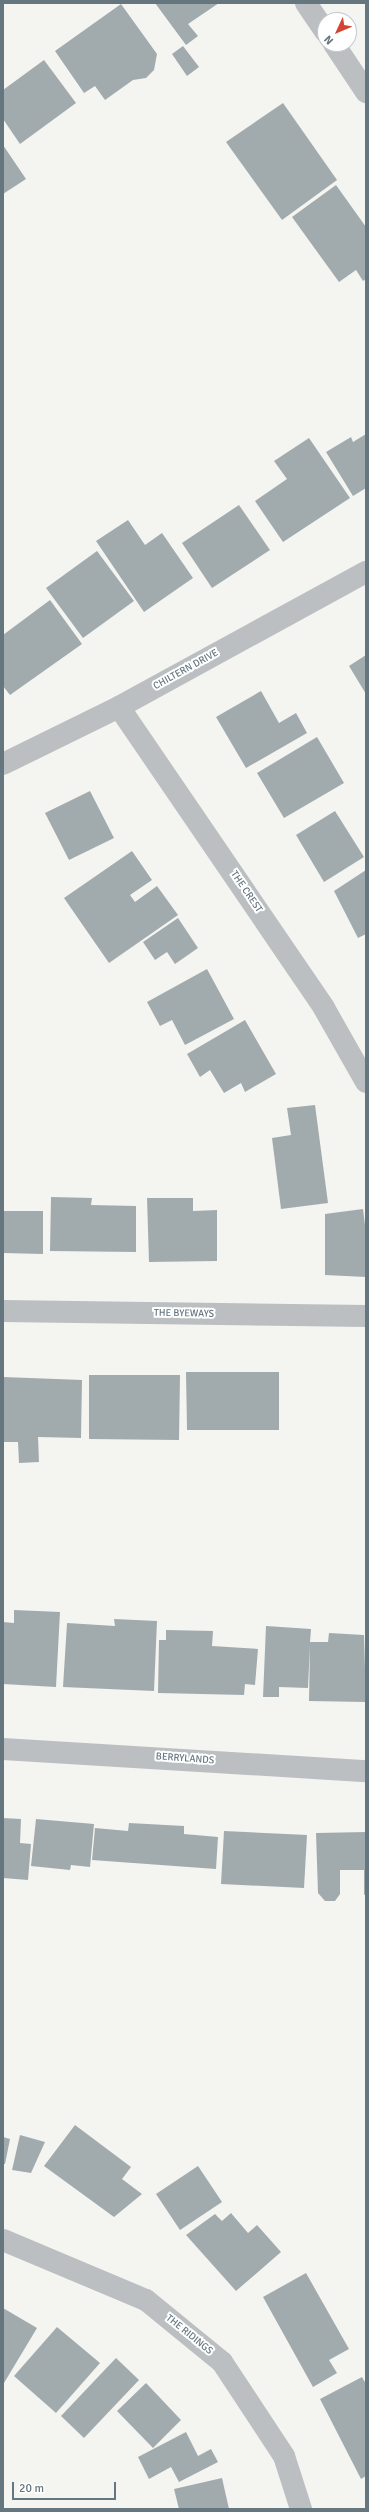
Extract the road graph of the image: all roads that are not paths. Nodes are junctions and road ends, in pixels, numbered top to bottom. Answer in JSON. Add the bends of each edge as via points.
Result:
{"nodes":[{"id":1,"x":306,"y":3,"type":"edge"},
{"id":2,"x":317,"y":19,"type":"edge"},
{"id":3,"x":339,"y":52,"type":"edge"},
{"id":4,"x":366,"y":92,"type":"edge"},
{"id":5,"x":366,"y":572,"type":"edge"},
{"id":6,"x":119,"y":707,"type":"junction"},
{"id":7,"x":3,"y":764,"type":"edge"},
{"id":8,"x":366,"y":1082,"type":"edge"},
{"id":9,"x":3,"y":1311,"type":"edge"},
{"id":10,"x":366,"y":1316,"type":"edge"},
{"id":11,"x":3,"y":1749,"type":"edge"},
{"id":12,"x":366,"y":1771,"type":"edge"},
{"id":13,"x":3,"y":2240,"type":"edge"},
{"id":14,"x":301,"y":2509,"type":"edge"}],
"edges":[{"from":1,"to":2,"type":"street"},
{"from":3,"to":4,"type":"street"},
{"from":5,"to":6,"type":"street","name":"CHILTERN DRIVE"},
{"from":6,"to":7,"type":"street","name":"CHILTERN DRIVE"},
{"from":6,"to":8,"type":"street","name":"THE CREST","via":[[324,1008]]},
{"from":9,"to":10,"type":"street","name":"THE BYEWAYS"},
{"from":11,"to":12,"type":"street","name":"BERRYLANDS"},
{"from":13,"to":14,"type":"street","name":"THE RIDINGS","via":[[146,2300],[222,2362],[284,2456]]}]}
